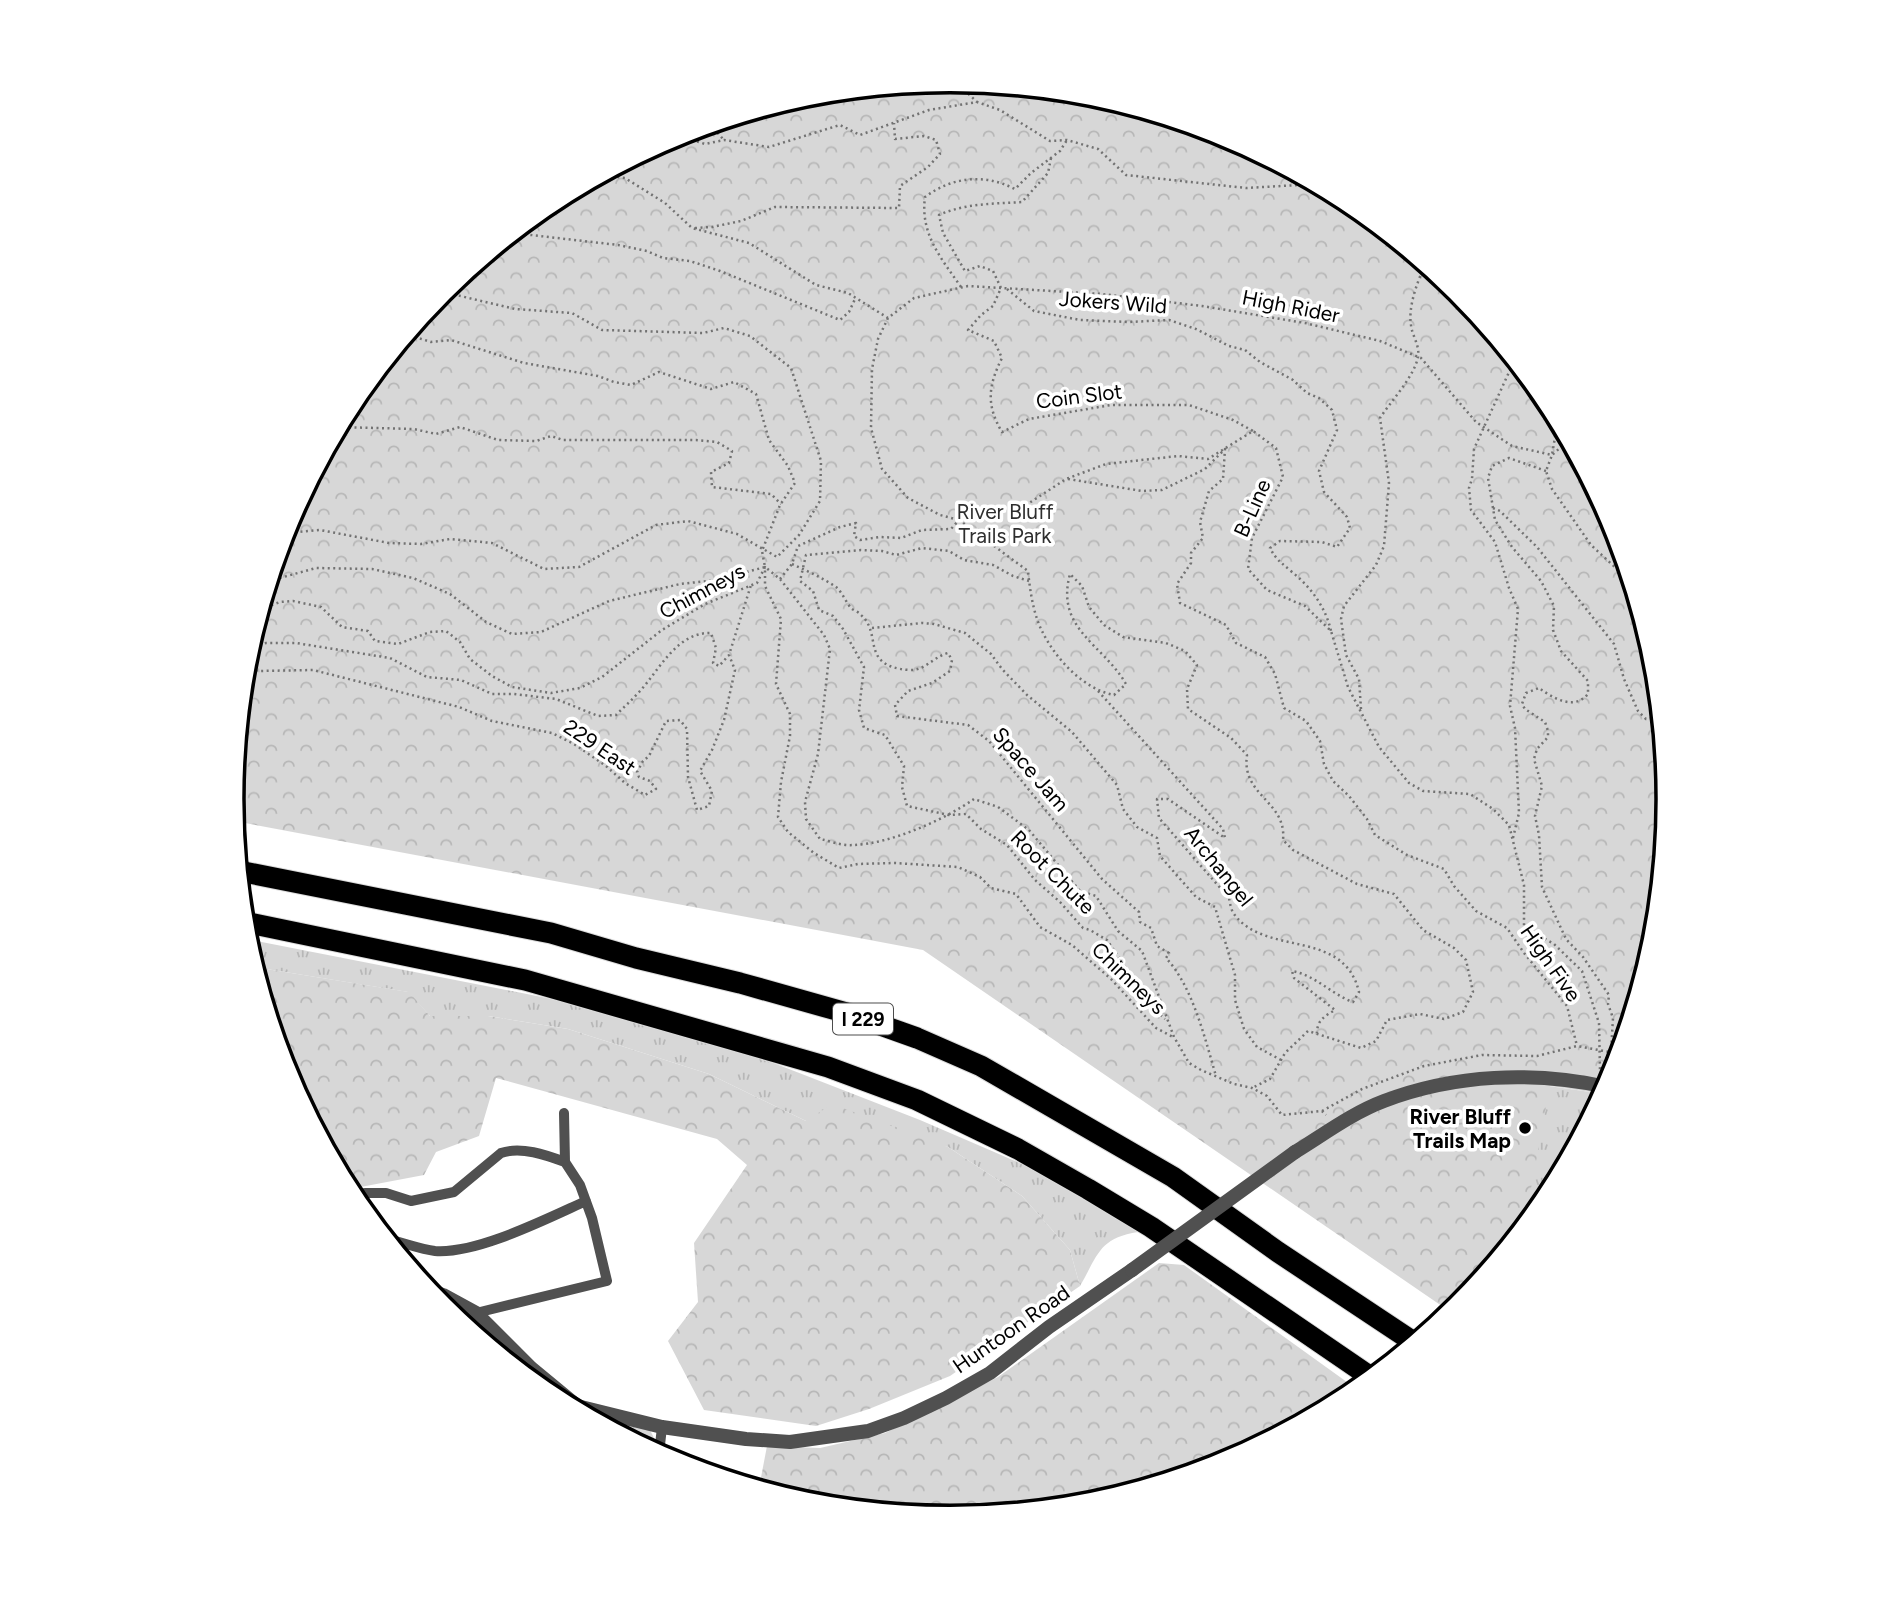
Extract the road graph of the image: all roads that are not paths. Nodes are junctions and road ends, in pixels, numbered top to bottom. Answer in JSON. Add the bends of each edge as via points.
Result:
{"nodes":[{"id":1,"x":248,"y":873,"type":"edge"},
{"id":2,"x":256,"y":924,"type":"edge"},
{"id":3,"x":1596,"y":1085,"type":"edge"},
{"id":4,"x":564,"y":1113,"type":"dead end"},
{"id":5,"x":565,"y":1162,"type":"junction"},
{"id":6,"x":365,"y":1194,"type":"edge"},
{"id":7,"x":586,"y":1201,"type":"junction"},
{"id":8,"x":401,"y":1243,"type":"edge"},
{"id":9,"x":454,"y":1301,"type":"edge"},
{"id":10,"x":476,"y":1313,"type":"junction"},
{"id":11,"x":1407,"y":1337,"type":"edge"},
{"id":12,"x":525,"y":1362,"type":"edge"},
{"id":13,"x":1363,"y":1372,"type":"edge"},
{"id":14,"x":597,"y":1411,"type":"edge"},
{"id":15,"x":662,"y":1427,"type":"junction"},
{"id":16,"x":660,"y":1442,"type":"edge"}],
"edges":[{"from":1,"to":11,"type":"highway","number":"I 229","via":[[551,933],[847,1013],[917,1038],[982,1066],[1174,1177]]},
{"from":2,"to":13,"type":"highway","via":[[525,980],[828,1067],[917,1100],[1018,1149],[1151,1227]]},
{"from":3,"to":15,"type":"street","name":"Huntoon Road","bridge":true,"via":[[1531,1076],[1480,1079],[1427,1087],[1382,1101],[1294,1152],[990,1373],[904,1418],[868,1431],[790,1442]]},
{"from":4,"to":5,"type":"lane"},
{"from":5,"to":6,"type":"lane","via":[[509,1150],[454,1192],[411,1202],[386,1193]]},
{"from":5,"to":7,"type":"lane"},
{"from":7,"to":8,"type":"lane","via":[[465,1248],[435,1251]]},
{"from":7,"to":10,"type":"lane","via":[[607,1281]]},
{"from":9,"to":10,"type":"street","name":"Huntoon Road"},
{"from":10,"to":12,"type":"street","name":"Huntoon Road"},
{"from":14,"to":15,"type":"street","name":"Huntoon Road"},
{"from":15,"to":16,"type":"lane"}]}
